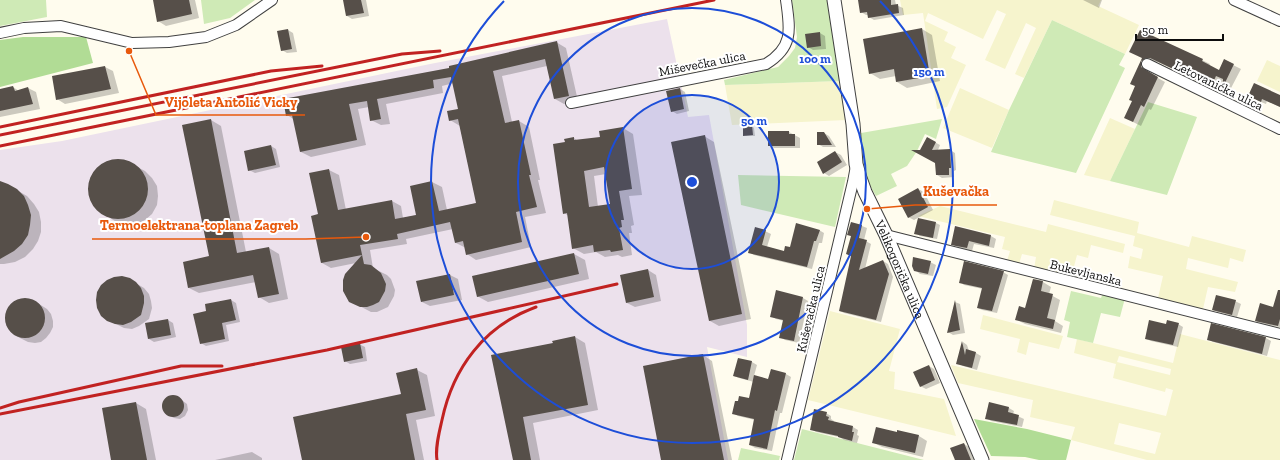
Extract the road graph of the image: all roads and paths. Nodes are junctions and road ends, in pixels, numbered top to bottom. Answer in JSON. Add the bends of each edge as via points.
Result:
{"nodes":[{"id":1,"x":272,"y":0,"type":"edge"},
{"id":2,"x":786,"y":0,"type":"edge"},
{"id":3,"x":834,"y":0,"type":"edge"},
{"id":4,"x":1234,"y":0,"type":"edge"},
{"id":5,"x":1280,"y":21,"type":"edge"},
{"id":6,"x":0,"y":33,"type":"edge"},
{"id":7,"x":1147,"y":64,"type":"dead end"},
{"id":8,"x":571,"y":103,"type":"dead end"},
{"id":9,"x":1280,"y":129,"type":"edge"},
{"id":10,"x":856,"y":164,"type":"junction"},
{"id":11,"x":886,"y":235,"type":"junction"},
{"id":12,"x":1280,"y":334,"type":"edge"},
{"id":13,"x":787,"y":460,"type":"edge"},
{"id":14,"x":982,"y":460,"type":"edge"}],
"edges":[{"from":1,"to":6,"type":"street","via":[[236,25],[206,37],[170,42],[132,43],[62,26],[24,28]]},
{"from":2,"to":8,"type":"street","name":"Miševečka ulica","via":[[789,32],[787,42],[783,51],[766,64]]},
{"from":3,"to":10,"type":"street","name":"Velikogorička ulica","via":[[853,124]]},
{"from":4,"to":5,"type":"street"},
{"from":7,"to":9,"type":"street","name":"Letovanićka ulica"},
{"from":10,"to":11,"type":"street","name":"Velikogorička ulica","via":[[865,192]]},
{"from":10,"to":13,"type":"street","name":"Kuševačka ulica"},
{"from":11,"to":12,"type":"street","name":"Bukevljanska"},
{"from":11,"to":14,"type":"street","name":"Velikogorička ulica"}]}
